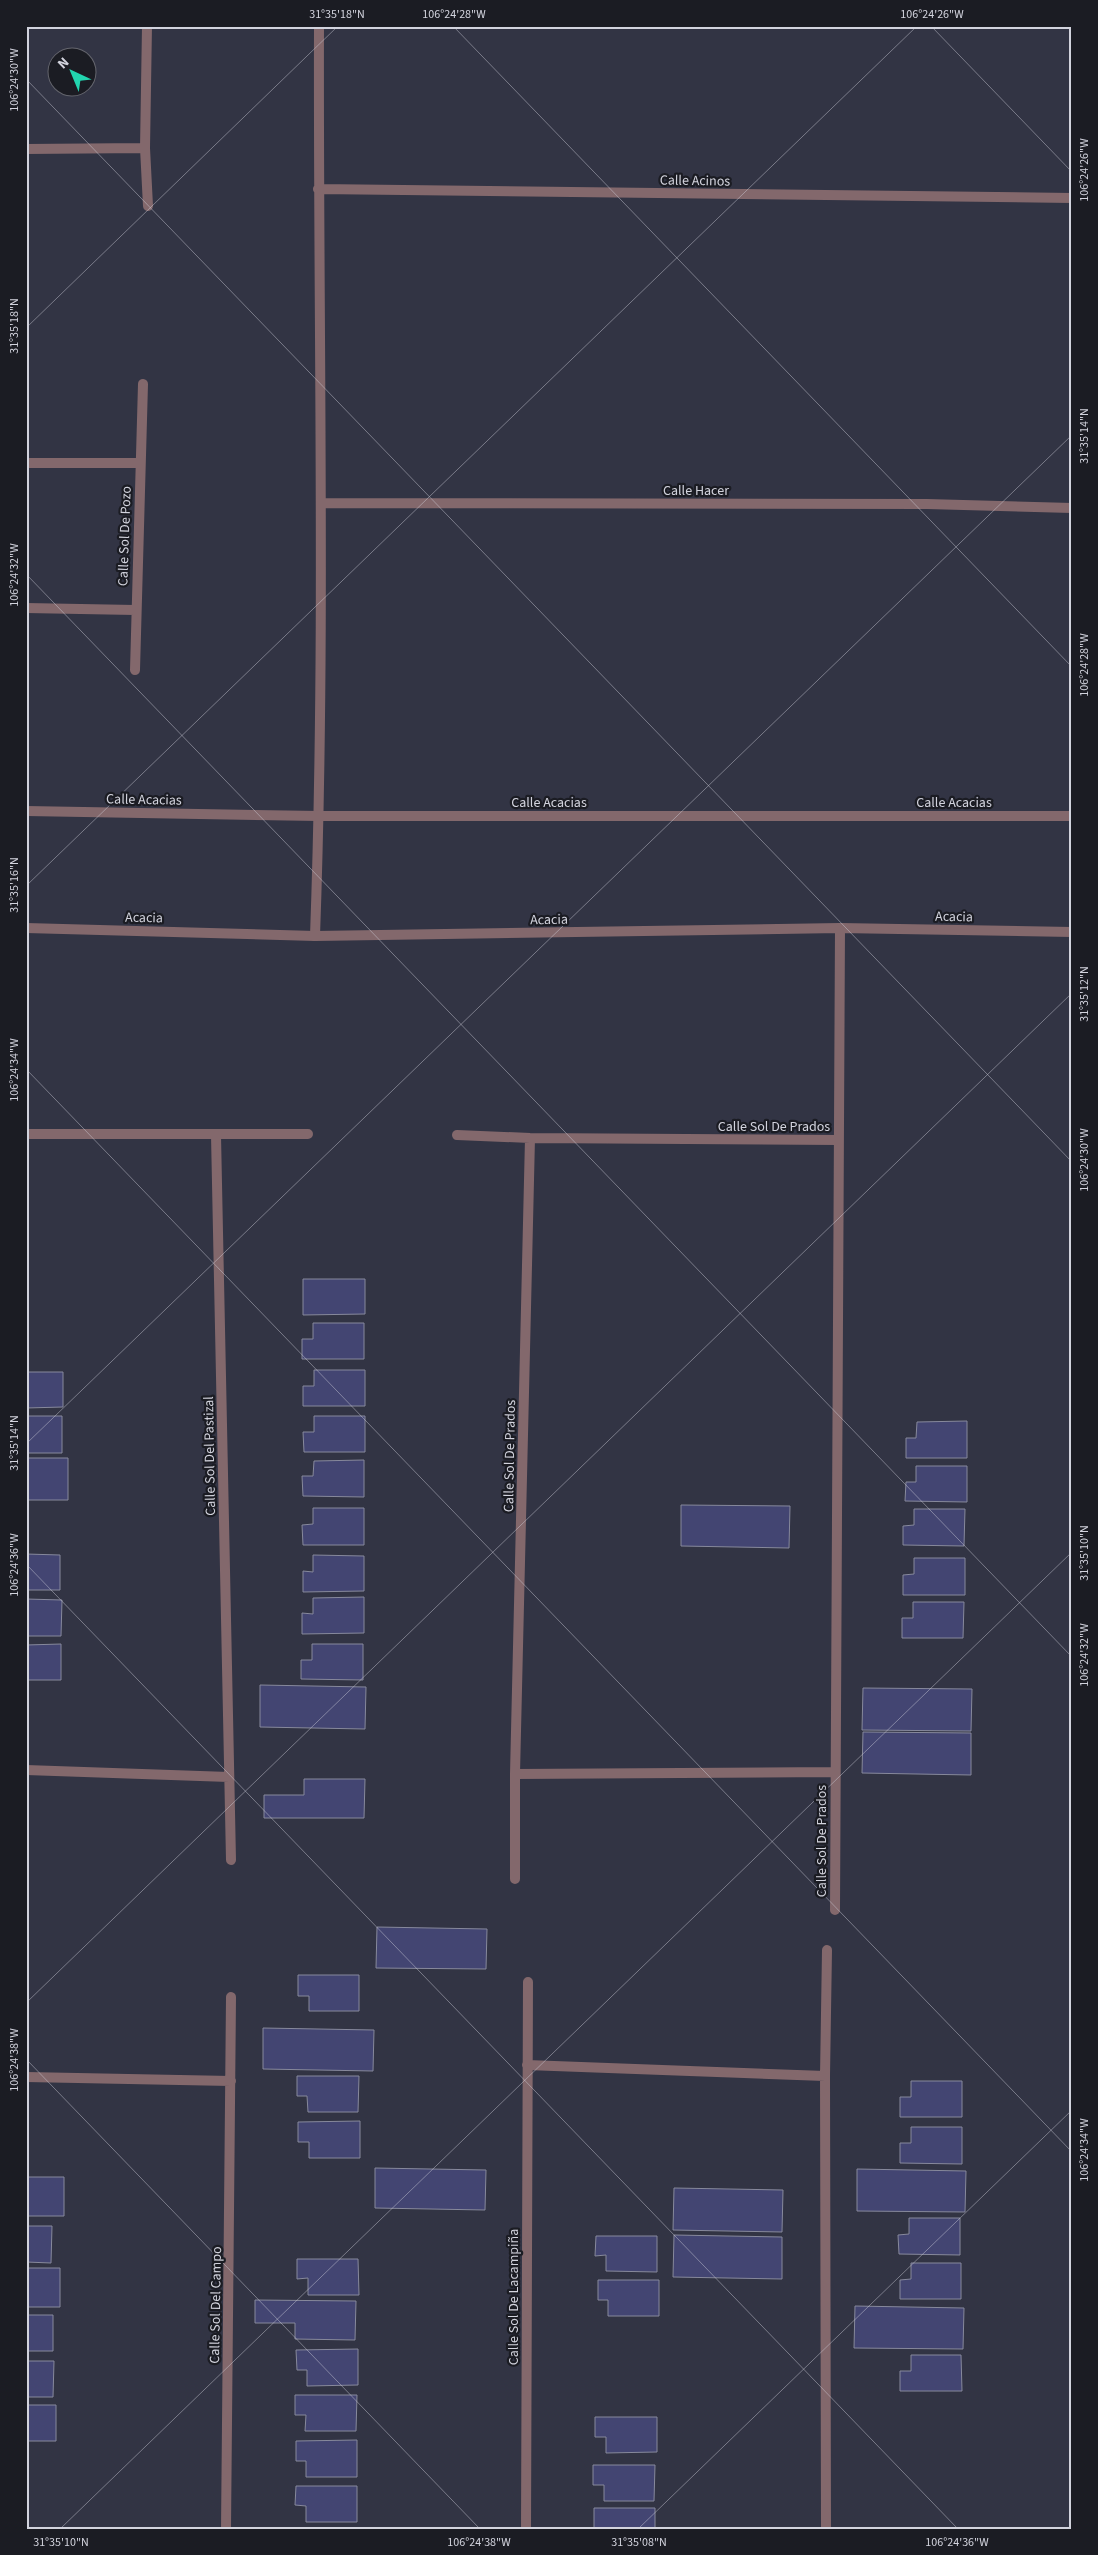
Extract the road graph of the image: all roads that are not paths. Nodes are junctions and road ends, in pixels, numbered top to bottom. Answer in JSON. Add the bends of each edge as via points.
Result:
{"nodes":[{"id":1,"x":147,"y":26,"type":"edge"},
{"id":2,"x":319,"y":26,"type":"edge"},
{"id":3,"x":145,"y":148,"type":"junction"},
{"id":4,"x":26,"y":149,"type":"edge"},
{"id":5,"x":318,"y":189,"type":"junction"},
{"id":6,"x":1072,"y":198,"type":"edge"},
{"id":7,"x":148,"y":206,"type":"dead end"},
{"id":8,"x":144,"y":384,"type":"dead end"},
{"id":9,"x":26,"y":463,"type":"edge"},
{"id":10,"x":140,"y":463,"type":"junction"},
{"id":11,"x":321,"y":504,"type":"junction"},
{"id":12,"x":1072,"y":508,"type":"edge"},
{"id":13,"x":26,"y":608,"type":"edge"},
{"id":14,"x":135,"y":610,"type":"junction"},
{"id":15,"x":135,"y":670,"type":"dead end"},
{"id":16,"x":26,"y":811,"type":"edge"},
{"id":17,"x":319,"y":816,"type":"junction"},
{"id":18,"x":1072,"y":816,"type":"edge"},
{"id":19,"x":26,"y":928,"type":"edge"},
{"id":20,"x":840,"y":928,"type":"junction"},
{"id":21,"x":1072,"y":932,"type":"edge"},
{"id":22,"x":315,"y":936,"type":"junction"},
{"id":23,"x":26,"y":1134,"type":"edge"},
{"id":24,"x":308,"y":1134,"type":"dead end"},
{"id":25,"x":216,"y":1135,"type":"junction"},
{"id":26,"x":457,"y":1135,"type":"dead end"},
{"id":27,"x":530,"y":1138,"type":"junction"},
{"id":28,"x":838,"y":1140,"type":"junction"},
{"id":29,"x":26,"y":1770,"type":"edge"},
{"id":30,"x":834,"y":1772,"type":"junction"},
{"id":31,"x":515,"y":1774,"type":"junction"},
{"id":32,"x":229,"y":1776,"type":"junction"},
{"id":33,"x":231,"y":1860,"type":"dead end"},
{"id":34,"x":515,"y":1879,"type":"dead end"},
{"id":35,"x":835,"y":1910,"type":"dead end"},
{"id":36,"x":827,"y":1950,"type":"dead end"},
{"id":37,"x":528,"y":1982,"type":"dead end"},
{"id":38,"x":231,"y":1997,"type":"dead end"},
{"id":39,"x":528,"y":2065,"type":"junction"},
{"id":40,"x":825,"y":2076,"type":"junction"},
{"id":41,"x":26,"y":2077,"type":"edge"},
{"id":42,"x":231,"y":2081,"type":"junction"},
{"id":43,"x":226,"y":2529,"type":"edge"},
{"id":44,"x":526,"y":2529,"type":"edge"},
{"id":45,"x":826,"y":2529,"type":"edge"}],
"edges":[{"from":1,"to":3,"type":"street"},
{"from":2,"to":5,"type":"street"},
{"from":3,"to":4,"type":"street"},
{"from":3,"to":7,"type":"street"},
{"from":5,"to":6,"type":"street","name":"Calle Acinos"},
{"from":5,"to":11,"type":"street"},
{"from":8,"to":10,"type":"street","name":"Calle Sol De Pozo"},
{"from":9,"to":10,"type":"street"},
{"from":10,"to":14,"type":"street","name":"Calle Sol De Pozo"},
{"from":11,"to":12,"type":"street","name":"Calle Hacer","via":[[907,504]]},
{"from":11,"to":17,"type":"street"},
{"from":13,"to":14,"type":"street"},
{"from":14,"to":15,"type":"street","name":"Calle Sol De Pozo"},
{"from":16,"to":17,"type":"street","name":"Calle Acacias"},
{"from":17,"to":18,"type":"street","name":"Calle Acacias"},
{"from":17,"to":22,"type":"street"},
{"from":19,"to":22,"type":"street","name":"Acacia"},
{"from":20,"to":21,"type":"street","name":"Acacia"},
{"from":20,"to":22,"type":"street","name":"Acacia"},
{"from":20,"to":28,"type":"street","name":"Calle Sol De Prados"},
{"from":23,"to":25,"type":"street"},
{"from":24,"to":25,"type":"street"},
{"from":25,"to":32,"type":"street","name":"Calle Sol Del Pastizal"},
{"from":26,"to":27,"type":"street","name":"Calle Sol De Prados"},
{"from":27,"to":28,"type":"street","name":"Calle Sol De Prados"},
{"from":27,"to":31,"type":"street","name":"Calle Sol De Prados"},
{"from":28,"to":30,"type":"street","name":"Calle Sol De Prados"},
{"from":29,"to":32,"type":"street"},
{"from":30,"to":31,"type":"street","name":"Calle Sol De Prados"},
{"from":30,"to":35,"type":"street","name":"Calle Sol De Prados"},
{"from":31,"to":34,"type":"street","name":"Calle Sol De Prados"},
{"from":32,"to":33,"type":"street","name":"Calle Sol Del Pastizal"},
{"from":36,"to":40,"type":"street"},
{"from":37,"to":39,"type":"street","name":"Calle Sol De Lacampiña"},
{"from":38,"to":42,"type":"street","name":"Calle Sol Del Campo"},
{"from":39,"to":40,"type":"street"},
{"from":39,"to":44,"type":"street","name":"Calle Sol De Lacampiña"},
{"from":40,"to":45,"type":"street"},
{"from":41,"to":42,"type":"street"},
{"from":42,"to":43,"type":"street","name":"Calle Sol Del Campo"}]}
